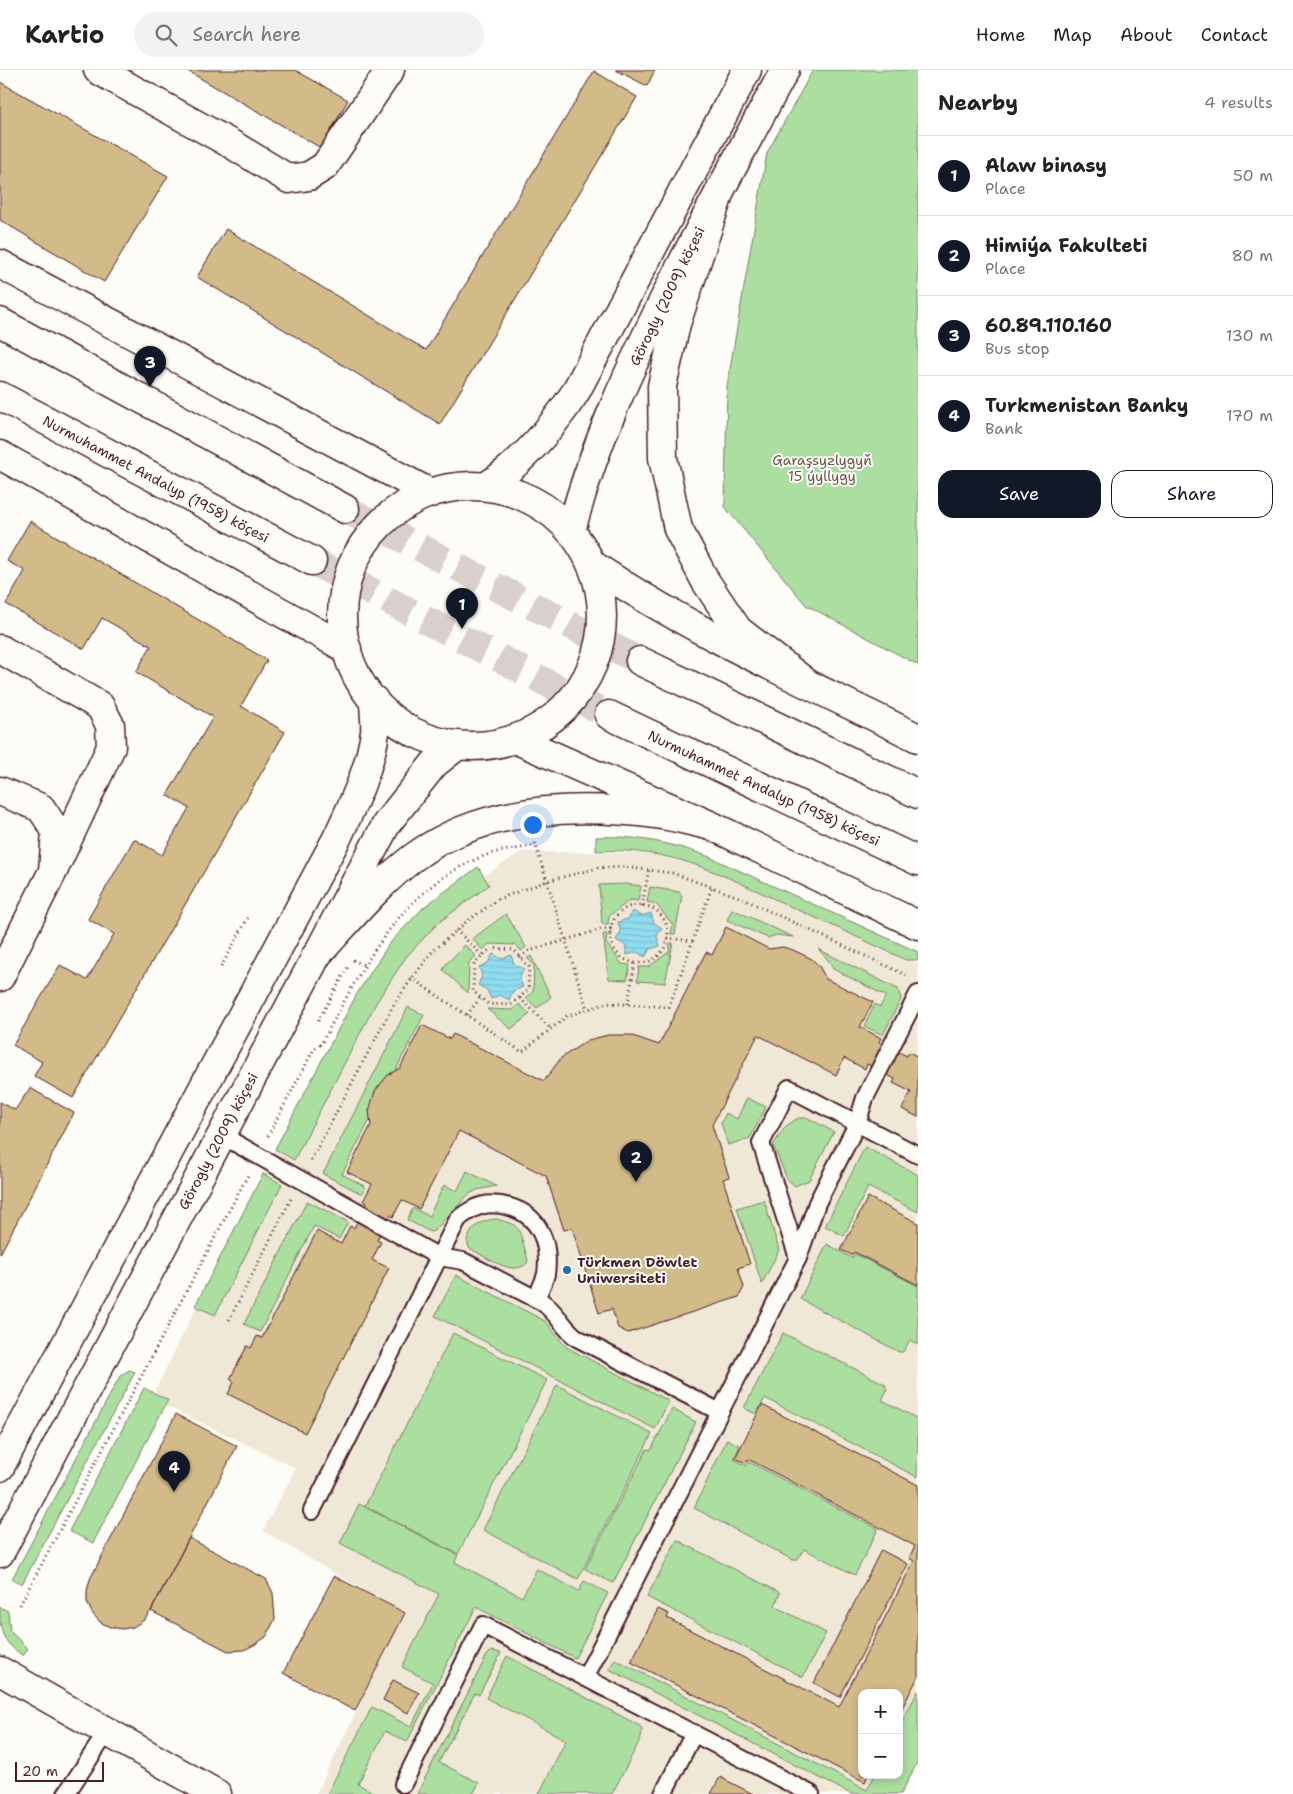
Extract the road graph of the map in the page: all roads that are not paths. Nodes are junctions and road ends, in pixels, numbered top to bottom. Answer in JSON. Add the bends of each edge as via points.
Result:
{"nodes":[{"id":1,"x":98,"y":70,"type":"edge"},
{"id":2,"x":390,"y":70,"type":"edge"},
{"id":3,"x":747,"y":70,"type":"edge"},
{"id":4,"x":785,"y":70,"type":"edge"},
{"id":5,"x":721,"y":188,"type":"junction"},
{"id":6,"x":0,"y":264,"type":"edge"},
{"id":7,"x":0,"y":322,"type":"edge"},
{"id":8,"x":0,"y":396,"type":"edge"},
{"id":9,"x":0,"y":455,"type":"edge"},
{"id":10,"x":487,"y":486,"type":"junction"},
{"id":11,"x":430,"y":493,"type":"junction"},
{"id":12,"x":345,"y":509,"type":"tunnel mouth"},
{"id":13,"x":571,"y":531,"type":"junction"},
{"id":14,"x":312,"y":562,"type":"tunnel mouth"},
{"id":15,"x":592,"y":564,"type":"junction"},
{"id":16,"x":0,"y":649,"type":"edge"},
{"id":17,"x":347,"y":649,"type":"junction"},
{"id":18,"x":640,"y":662,"type":"tunnel mouth"},
{"id":19,"x":808,"y":684,"type":"junction"},
{"id":20,"x":374,"y":700,"type":"junction"},
{"id":21,"x":609,"y":715,"type":"tunnel mouth"},
{"id":22,"x":918,"y":738,"type":"edge"},
{"id":23,"x":515,"y":739,"type":"junction"},
{"id":24,"x":458,"y":745,"type":"junction"},
{"id":25,"x":0,"y":791,"type":"edge"},
{"id":26,"x":918,"y":794,"type":"edge"},
{"id":27,"x":712,"y":826,"type":"junction"},
{"id":28,"x":918,"y":861,"type":"edge"},
{"id":29,"x":53,"y":871,"type":"junction"},
{"id":30,"x":918,"y":925,"type":"edge"},
{"id":31,"x":315,"y":957,"type":"junction"},
{"id":32,"x":0,"y":977,"type":"edge"},
{"id":33,"x":918,"y":994,"type":"edge"},
{"id":34,"x":857,"y":1124,"type":"junction"},
{"id":35,"x":221,"y":1135,"type":"junction"},
{"id":36,"x":918,"y":1155,"type":"edge"},
{"id":37,"x":439,"y":1257,"type":"junction"},
{"id":38,"x":798,"y":1258,"type":"junction"},
{"id":39,"x":536,"y":1299,"type":"junction"},
{"id":40,"x":720,"y":1412,"type":"junction"},
{"id":41,"x":0,"y":1467,"type":"edge"},
{"id":42,"x":312,"y":1511,"type":"dead end"},
{"id":43,"x":0,"y":1554,"type":"edge"},
{"id":44,"x":0,"y":1671,"type":"edge"},
{"id":45,"x":585,"y":1678,"type":"junction"},
{"id":46,"x":107,"y":1732,"type":"junction"},
{"id":47,"x":694,"y":1734,"type":"junction"},
{"id":48,"x":403,"y":1784,"type":"dead end"},
{"id":49,"x":66,"y":1794,"type":"edge"},
{"id":50,"x":217,"y":1794,"type":"edge"},
{"id":51,"x":663,"y":1794,"type":"edge"},
{"id":52,"x":811,"y":1794,"type":"edge"}],
"edges":[{"from":1,"to":2,"type":"street","via":[[289,179],[309,176],[325,166]]},
{"from":3,"to":10,"type":"street","via":[[574,393],[558,418],[526,455]]},
{"from":4,"to":5,"type":"street","name":"Görogly (2009) köçesi"},
{"from":5,"to":13,"type":"street","name":"Görogly (2009) köçesi","via":[[647,333],[612,411],[582,488]]},
{"from":5,"to":19,"type":"street","via":[[676,324],[662,386],[663,458],[678,529],[706,582],[738,630]]},
{"from":6,"to":11,"type":"street"},
{"from":7,"to":12,"type":"street"},
{"from":8,"to":14,"type":"street","name":"Nurmuhammet Andalyp (1958) köçesi"},
{"from":9,"to":17,"type":"street"},
{"from":10,"to":11,"type":"street"},
{"from":10,"to":13,"type":"street","via":[[524,496],[542,506]]},
{"from":11,"to":17,"type":"street","via":[[412,500],[388,517],[368,538],[358,555],[350,572],[342,610]]},
{"from":13,"to":15,"type":"street"},
{"from":15,"to":19,"type":"street","via":[[642,598]]},
{"from":15,"to":23,"type":"street","via":[[598,582],[602,621],[600,641],[587,677],[564,708],[549,721]]},
{"from":16,"to":29,"type":"street","via":[[100,706],[110,725],[111,747]]},
{"from":17,"to":20,"type":"street","via":[[362,685]]},
{"from":18,"to":26,"type":"street"},
{"from":19,"to":22,"type":"street"},
{"from":20,"to":24,"type":"street","via":[[395,720],[420,735]]},
{"from":20,"to":41,"type":"street","via":[[375,730],[370,754],[356,798],[337,838]]},
{"from":21,"to":28,"type":"street","name":"Nurmuhammet Andalyp (1958) köçesi"},
{"from":23,"to":24,"type":"street","via":[[496,744]]},
{"from":23,"to":27,"type":"street"},
{"from":24,"to":31,"type":"street","name":"Görogly (2009) köçesi","via":[[434,764],[387,823]]},
{"from":25,"to":29,"type":"street","via":[[41,808],[56,831]]},
{"from":27,"to":30,"type":"street"},
{"from":27,"to":31,"type":"street","via":[[657,814],[590,810],[531,813],[480,824],[436,843],[414,858],[378,890]]},
{"from":29,"to":32,"type":"street"},
{"from":31,"to":35,"type":"street","name":"Görogly (2009) köçesi"},
{"from":33,"to":34,"type":"lane","via":[[865,1098]]},
{"from":34,"to":36,"type":"lane"},
{"from":34,"to":38,"type":"lane","via":[[817,1203]]},
{"from":34,"to":38,"type":"lane","via":[[789,1088],[761,1143]]},
{"from":35,"to":37,"type":"lane"},
{"from":35,"to":43,"type":"street","name":"Görogly (2009) köçesi"},
{"from":37,"to":39,"type":"lane","via":[[463,1262]]},
{"from":37,"to":39,"type":"lane","via":[[458,1219],[472,1208],[500,1204],[520,1210],[536,1221],[543,1236],[546,1276]]},
{"from":37,"to":42,"type":"lane"},
{"from":38,"to":40,"type":"lane"},
{"from":39,"to":40,"type":"lane","via":[[553,1309],[577,1338]]},
{"from":40,"to":45,"type":"lane"},
{"from":44,"to":46,"type":"street"},
{"from":45,"to":47,"type":"lane"},
{"from":45,"to":48,"type":"lane","via":[[483,1626]]},
{"from":46,"to":49,"type":"lane"},
{"from":46,"to":50,"type":"street"},
{"from":47,"to":51,"type":"lane"},
{"from":47,"to":52,"type":"lane"}]}
